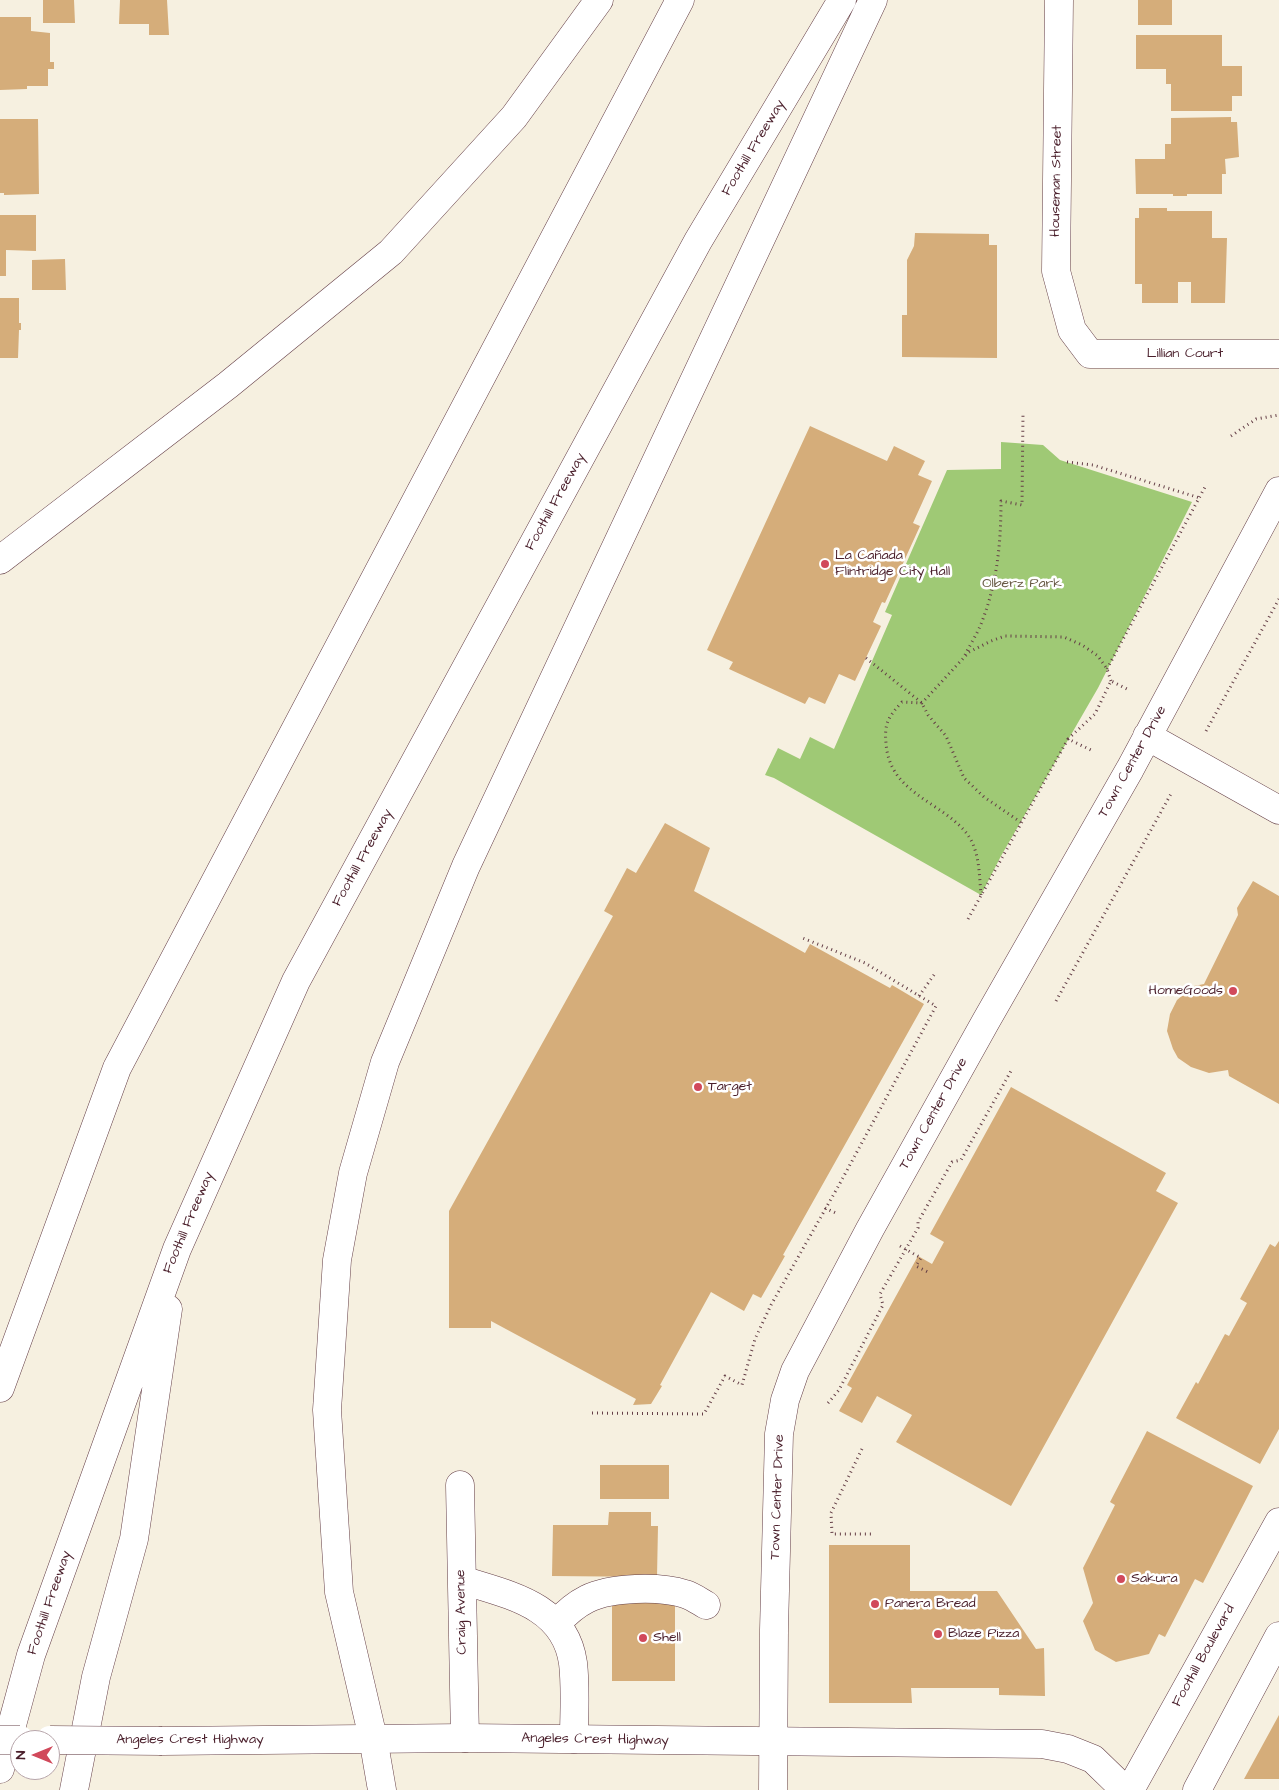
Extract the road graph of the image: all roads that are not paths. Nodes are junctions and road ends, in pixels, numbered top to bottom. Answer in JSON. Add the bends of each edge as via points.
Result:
{"nodes":[{"id":1,"x":599,"y":0,"type":"edge"},
{"id":2,"x":680,"y":0,"type":"edge"},
{"id":3,"x":842,"y":0,"type":"edge"},
{"id":4,"x":873,"y":0,"type":"edge"},
{"id":5,"x":1059,"y":0,"type":"edge"},
{"id":6,"x":1090,"y":354,"type":"joint"},
{"id":7,"x":1279,"y":354,"type":"edge"},
{"id":8,"x":1279,"y":491,"type":"edge"},
{"id":9,"x":0,"y":560,"type":"edge"},
{"id":10,"x":1147,"y":736,"type":"junction"},
{"id":11,"x":1279,"y":810,"type":"edge"},
{"id":12,"x":177,"y":1249,"type":"junction"},
{"id":13,"x":0,"y":1388,"type":"edge"},
{"id":14,"x":460,"y":1485,"type":"dead end"},
{"id":15,"x":1279,"y":1522,"type":"edge"},
{"id":16,"x":462,"y":1580,"type":"junction"},
{"id":17,"x":706,"y":1605,"type":"dead end"},
{"id":18,"x":557,"y":1623,"type":"junction"},
{"id":19,"x":1279,"y":1636,"type":"edge"},
{"id":20,"x":373,"y":1738,"type":"junction"},
{"id":21,"x":465,"y":1738,"type":"junction"},
{"id":22,"x":574,"y":1739,"type":"junction"},
{"id":23,"x":60,"y":1740,"type":"edge"},
{"id":24,"x":774,"y":1741,"type":"junction"},
{"id":25,"x":0,"y":1768,"type":"edge"},
{"id":26,"x":74,"y":1790,"type":"edge"},
{"id":27,"x":382,"y":1790,"type":"edge"},
{"id":28,"x":773,"y":1790,"type":"edge"},
{"id":29,"x":1124,"y":1790,"type":"edge"},
{"id":30,"x":1130,"y":1790,"type":"edge"},
{"id":31,"x":1197,"y":1790,"type":"edge"}],
"edges":[{"from":1,"to":9,"type":"main road","via":[[514,117],[391,252],[228,385]]},
{"from":2,"to":13,"type":"main road","via":[[116,1068]]},
{"from":3,"to":12,"type":"main road","name":"Foothill Freeway","via":[[698,241],[296,981]]},
{"from":4,"to":20,"type":"main road","via":[[466,866],[384,1062],[353,1174],[337,1260],[327,1410],[339,1592]]},
{"from":5,"to":6,"type":"main road","name":"Houseman Street","via":[[1056,271],[1072,330]]},
{"from":6,"to":7,"type":"main road","name":"Lillian Court"},
{"from":8,"to":10,"type":"main road","name":"Town Center Drive"},
{"from":10,"to":11,"type":"main road"},
{"from":10,"to":24,"type":"main road","name":"Town Center Drive","via":[[981,1029],[795,1371],[785,1400],[779,1434]]},
{"from":12,"to":25,"type":"main road","name":"Foothill Freeway","via":[[32,1655]]},
{"from":12,"to":26,"type":"main road","via":[[134,1539],[96,1677]]},
{"from":14,"to":16,"type":"main road","name":"Craig Avenue"},
{"from":15,"to":30,"type":"main road","name":"Foothill Boulevard"},
{"from":16,"to":18,"type":"main road","via":[[536,1607]]},
{"from":16,"to":21,"type":"main road","name":"Craig Avenue"},
{"from":17,"to":18,"type":"main road","via":[[686,1594],[638,1589],[588,1598],[568,1610]]},
{"from":18,"to":22,"type":"main road","via":[[567,1640],[573,1662]]},
{"from":19,"to":31,"type":"main road"},
{"from":20,"to":21,"type":"main road","name":"Angeles Crest Highway"},
{"from":20,"to":23,"type":"main road","name":"Angeles Crest Highway","bridge":true},
{"from":20,"to":27,"type":"main road"},
{"from":21,"to":22,"type":"main road","name":"Angeles Crest Highway"},
{"from":22,"to":24,"type":"main road","name":"Angeles Crest Highway"},
{"from":24,"to":28,"type":"main road","name":"Town Center Drive"},
{"from":24,"to":29,"type":"main road","name":"Angeles Crest Highway","via":[[1042,1744],[1068,1749],[1093,1759]]}]}
